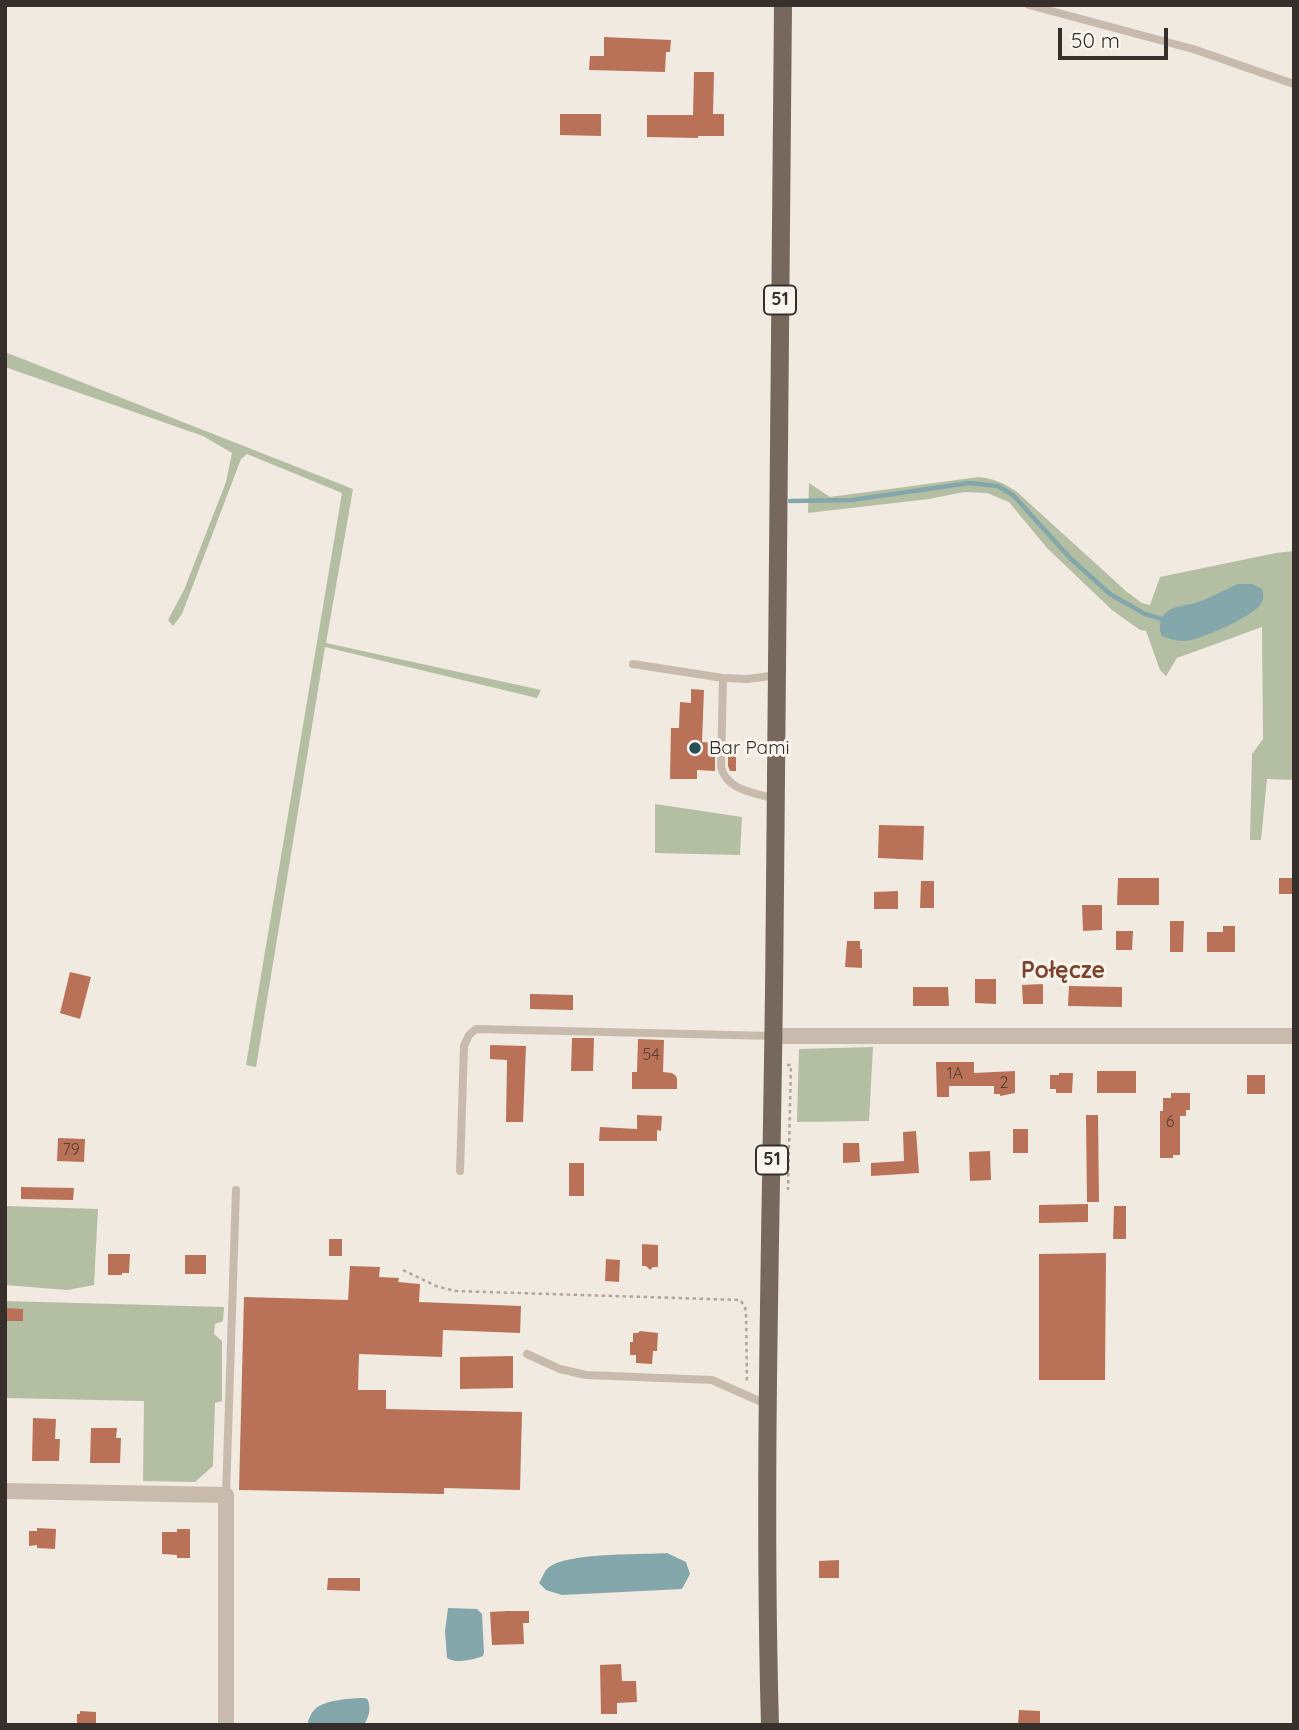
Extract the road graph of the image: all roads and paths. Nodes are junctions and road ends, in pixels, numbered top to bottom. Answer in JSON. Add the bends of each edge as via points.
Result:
{"nodes":[{"id":1,"x":783,"y":5,"type":"edge"},
{"id":2,"x":1028,"y":5,"type":"edge"},
{"id":3,"x":1294,"y":84,"type":"edge"},
{"id":4,"x":633,"y":664,"type":"dead end"},
{"id":5,"x":777,"y":675,"type":"junction"},
{"id":6,"x":723,"y":678,"type":"junction"},
{"id":7,"x":776,"y":799,"type":"junction"},
{"id":8,"x":774,"y":1036,"type":"junction"},
{"id":9,"x":1294,"y":1036,"type":"edge"},
{"id":10,"x":773,"y":1064,"type":"junction"},
{"id":11,"x":460,"y":1171,"type":"dead end"},
{"id":12,"x":236,"y":1190,"type":"dead end"},
{"id":13,"x":788,"y":1196,"type":"dead end"},
{"id":14,"x":403,"y":1270,"type":"dead end"},
{"id":15,"x":527,"y":1354,"type":"dead end"},
{"id":16,"x":748,"y":1397,"type":"junction"},
{"id":17,"x":769,"y":1406,"type":"junction"},
{"id":18,"x":5,"y":1491,"type":"edge"},
{"id":19,"x":226,"y":1495,"type":"junction"},
{"id":20,"x":226,"y":1725,"type":"edge"},
{"id":21,"x":770,"y":1725,"type":"edge"}],
"edges":[{"from":1,"to":5,"type":"main road","number":"51"},
{"from":2,"to":3,"type":"lane","via":[[1193,49]]},
{"from":4,"to":6,"type":"lane"},
{"from":5,"to":6,"type":"lane"},
{"from":5,"to":7,"type":"main road","number":"51"},
{"from":6,"to":7,"type":"lane","via":[[723,776],[740,788]]},
{"from":7,"to":8,"type":"main road","number":"51"},
{"from":8,"to":9,"type":"street"},
{"from":8,"to":10,"type":"main road","number":"51"},
{"from":8,"to":11,"type":"lane","via":[[476,1029],[464,1046]]},
{"from":10,"to":13,"type":"path","via":[[791,1065]]},
{"from":10,"to":17,"type":"main road","number":"51"},
{"from":12,"to":19,"type":"lane"},
{"from":14,"to":16,"type":"path","via":[[455,1291],[740,1300],[746,1315]]},
{"from":15,"to":16,"type":"lane","via":[[586,1375],[712,1380]]},
{"from":16,"to":17,"type":"lane"},
{"from":17,"to":21,"type":"main road","number":"51"},
{"from":18,"to":19,"type":"street"},
{"from":19,"to":20,"type":"street"}]}
